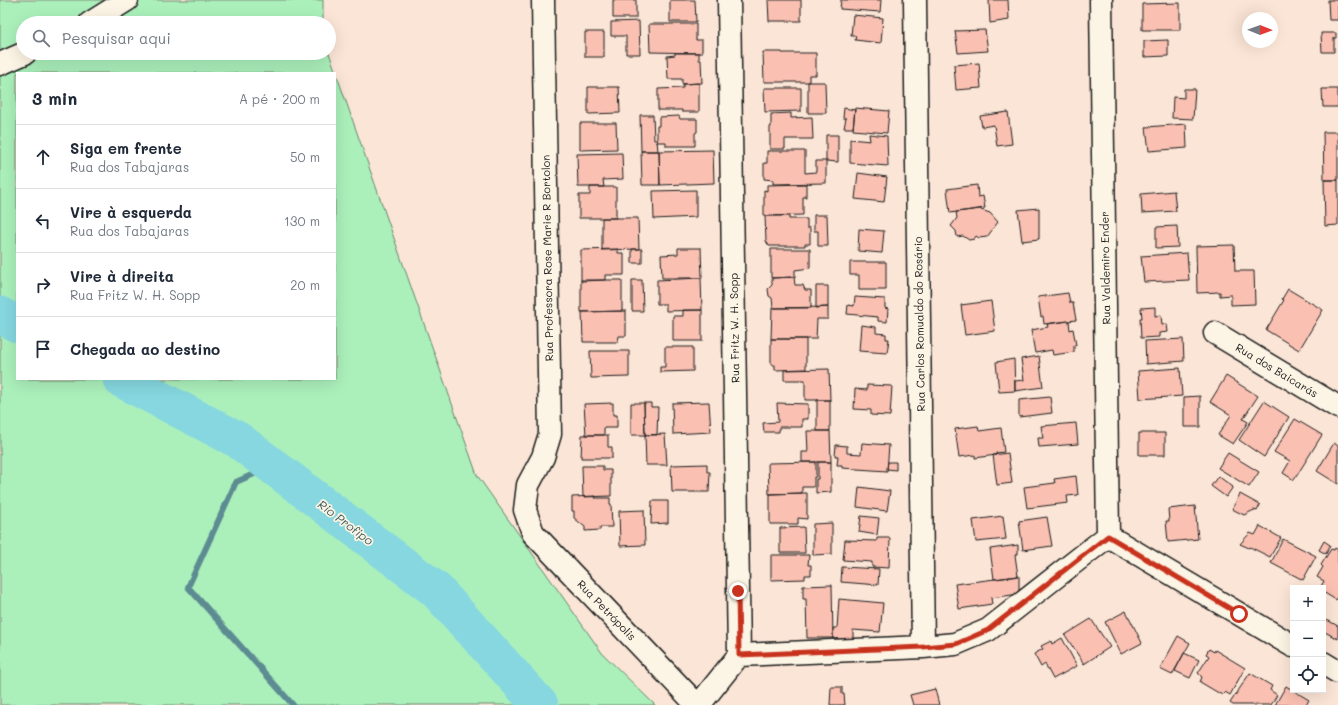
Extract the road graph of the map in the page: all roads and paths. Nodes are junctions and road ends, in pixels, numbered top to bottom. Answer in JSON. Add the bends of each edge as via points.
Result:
{"nodes":[{"id":1,"x":127,"y":0,"type":"edge"},
{"id":2,"x":543,"y":0,"type":"edge"},
{"id":3,"x":729,"y":0,"type":"edge"},
{"id":4,"x":915,"y":0,"type":"edge"},
{"id":5,"x":1101,"y":0,"type":"edge"},
{"id":6,"x":101,"y":16,"type":"edge"},
{"id":7,"x":16,"y":57,"type":"edge"},
{"id":8,"x":0,"y":64,"type":"edge"},
{"id":9,"x":1215,"y":333,"type":"dead end"},
{"id":10,"x":1336,"y":401,"type":"edge"},
{"id":11,"x":525,"y":510,"type":"joint"},
{"id":12,"x":1108,"y":536,"type":"junction"},
{"id":13,"x":1290,"y":644,"type":"edge"},
{"id":14,"x":923,"y":647,"type":"junction"},
{"id":15,"x":739,"y":655,"type":"junction"},
{"id":16,"x":1326,"y":666,"type":"edge"},
{"id":17,"x":1338,"y":672,"type":"edge"},
{"id":18,"x":698,"y":705,"type":"edge"}],
"edges":[{"from":1,"to":6,"type":"street"},
{"from":2,"to":11,"type":"street","name":"Rua Professora Rose Marie R Bortolon","via":[[550,434],[543,457],[528,485]]},
{"from":3,"to":15,"type":"street","name":"Rua Fritz W. H. Sopp"},
{"from":4,"to":14,"type":"street","name":"Rua Carlos Romualdo do Rosário"},
{"from":5,"to":12,"type":"street","name":"Rua Valdemiro Ender"},
{"from":7,"to":8,"type":"street"},
{"from":9,"to":10,"type":"street","name":"Rua dos Baicarás"},
{"from":11,"to":18,"type":"street","name":"Rua Petrópolis","via":[[533,533]]},
{"from":12,"to":13,"type":"street"},
{"from":12,"to":14,"type":"street","via":[[988,630],[956,644]]},
{"from":14,"to":15,"type":"street"},
{"from":15,"to":18,"type":"street"},
{"from":16,"to":17,"type":"street"}]}
